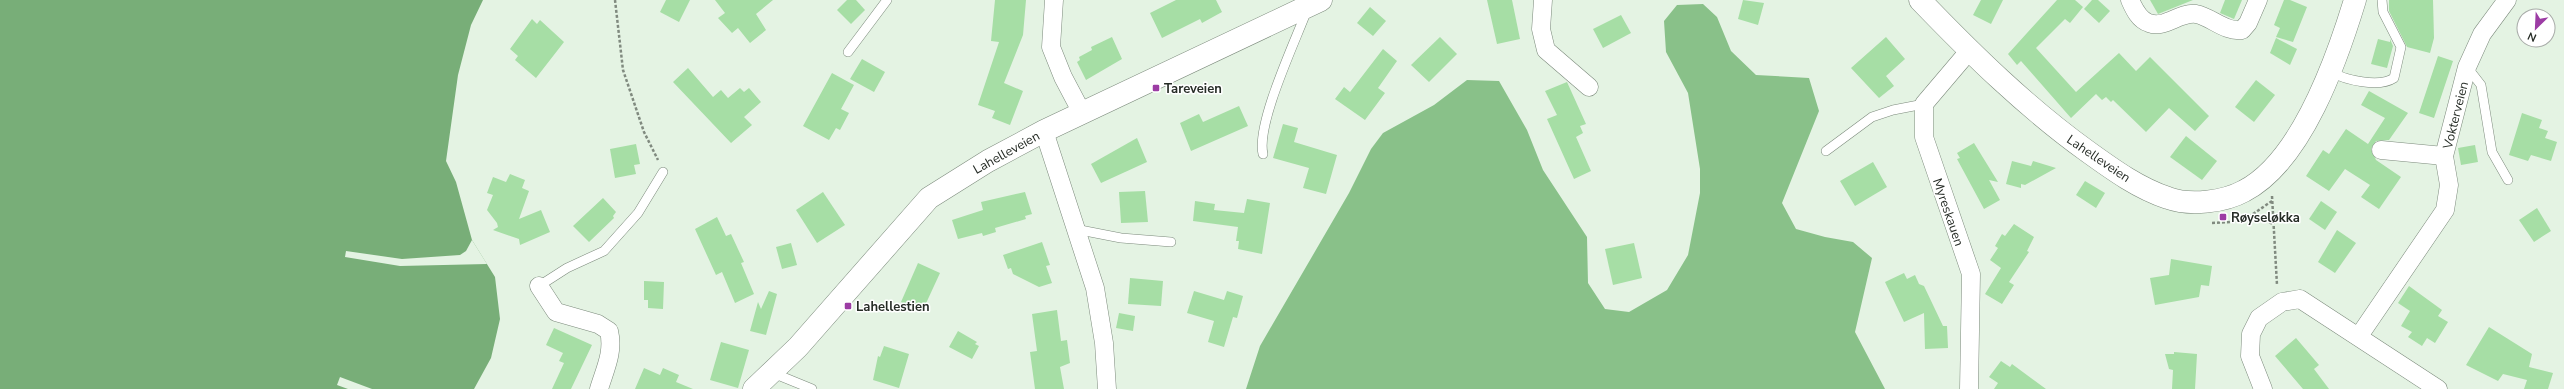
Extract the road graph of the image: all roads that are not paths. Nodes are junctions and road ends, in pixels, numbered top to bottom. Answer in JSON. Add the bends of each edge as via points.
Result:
{"nodes":[{"id":1,"x":887,"y":0,"type":"edge"},
{"id":2,"x":1054,"y":0,"type":"edge"},
{"id":3,"x":1543,"y":0,"type":"edge"},
{"id":4,"x":1920,"y":0,"type":"edge"},
{"id":5,"x":2130,"y":0,"type":"edge"},
{"id":6,"x":2258,"y":0,"type":"edge"},
{"id":7,"x":2355,"y":0,"type":"edge"},
{"id":8,"x":2382,"y":0,"type":"edge"},
{"id":9,"x":2507,"y":0,"type":"edge"},
{"id":10,"x":1315,"y":3,"type":"edge"},
{"id":11,"x":1969,"y":51,"type":"junction"},
{"id":12,"x":848,"y":52,"type":"dead end"},
{"id":13,"x":2468,"y":67,"type":"junction"},
{"id":14,"x":2331,"y":72,"type":"junction"},
{"id":15,"x":1589,"y":87,"type":"dead end"},
{"id":16,"x":1924,"y":104,"type":"junction"},
{"id":17,"x":1082,"y":113,"type":"junction"},
{"id":18,"x":1044,"y":131,"type":"junction"},
{"id":19,"x":2381,"y":150,"type":"dead end"},
{"id":20,"x":1826,"y":151,"type":"dead end"},
{"id":21,"x":1263,"y":154,"type":"dead end"},
{"id":22,"x":2444,"y":156,"type":"junction"},
{"id":23,"x":663,"y":172,"type":"road end"},
{"id":24,"x":2508,"y":180,"type":"dead end"},
{"id":25,"x":1075,"y":229,"type":"junction"},
{"id":26,"x":1171,"y":242,"type":"dead end"},
{"id":27,"x":539,"y":286,"type":"joint"},
{"id":28,"x":2359,"y":336,"type":"junction"},
{"id":29,"x":773,"y":373,"type":"junction"},
{"id":30,"x":599,"y":389,"type":"edge"},
{"id":31,"x":754,"y":389,"type":"edge"},
{"id":32,"x":812,"y":389,"type":"edge"},
{"id":33,"x":1107,"y":389,"type":"edge"},
{"id":34,"x":1969,"y":389,"type":"edge"},
{"id":35,"x":2263,"y":389,"type":"edge"},
{"id":36,"x":2438,"y":389,"type":"edge"}],
"edges":[{"from":1,"to":12,"type":"lane"},
{"from":2,"to":17,"type":"street","via":[[1051,46],[1063,77]]},
{"from":3,"to":15,"type":"street","via":[[1541,29],[1546,50]]},
{"from":4,"to":11,"type":"street","name":"Lahelleveien"},
{"from":5,"to":6,"type":"street","via":[[2137,14],[2147,23],[2156,25],[2186,14],[2197,14],[2233,31],[2242,30],[2248,23]]},
{"from":7,"to":14,"type":"street","name":"Lahelleveien"},
{"from":8,"to":14,"type":"lane","via":[[2383,12],[2401,47],[2394,78],[2374,82],[2352,81]]},
{"from":9,"to":13,"type":"street","name":"Vokterveien","via":[[2482,34]]},
{"from":10,"to":17,"type":"street","name":"Lahelleveien"},
{"from":10,"to":21,"type":"lane","via":[[1273,100],[1262,141]]},
{"from":11,"to":14,"type":"street","name":"Lahelleveien","via":[[2062,133],[2121,176],[2169,198],[2195,202],[2244,192],[2264,179],[2298,134]]},
{"from":11,"to":16,"type":"street"},
{"from":13,"to":22,"type":"street","name":"Vokterveien"},
{"from":13,"to":24,"type":"lane","via":[[2481,85],[2492,152]]},
{"from":16,"to":20,"type":"lane","via":[[1872,117]]},
{"from":16,"to":34,"type":"street","name":"Myreskauen","via":[[1924,137],[1971,274]]},
{"from":17,"to":18,"type":"street","name":"Lahelleveien"},
{"from":18,"to":25,"type":"street"},
{"from":18,"to":29,"type":"street","name":"Lahelleveien","via":[[988,161],[929,198],[841,300]]},
{"from":19,"to":22,"type":"street"},
{"from":22,"to":28,"type":"street","name":"Vokterveien","via":[[2449,185],[2445,210]]},
{"from":23,"to":27,"type":"lane","via":[[638,213],[604,251],[567,268]]},
{"from":25,"to":26,"type":"lane","via":[[1121,238]]},
{"from":25,"to":33,"type":"street","via":[[1095,288],[1104,343]]},
{"from":27,"to":30,"type":"street","via":[[556,312],[598,324],[609,331],[612,342],[611,354]]},
{"from":28,"to":35,"type":"street","via":[[2300,299],[2282,302],[2259,318],[2251,334],[2250,356]]},
{"from":28,"to":36,"type":"street"},
{"from":29,"to":31,"type":"street","name":"Lahelleveien"},
{"from":29,"to":32,"type":"lane"}]}
